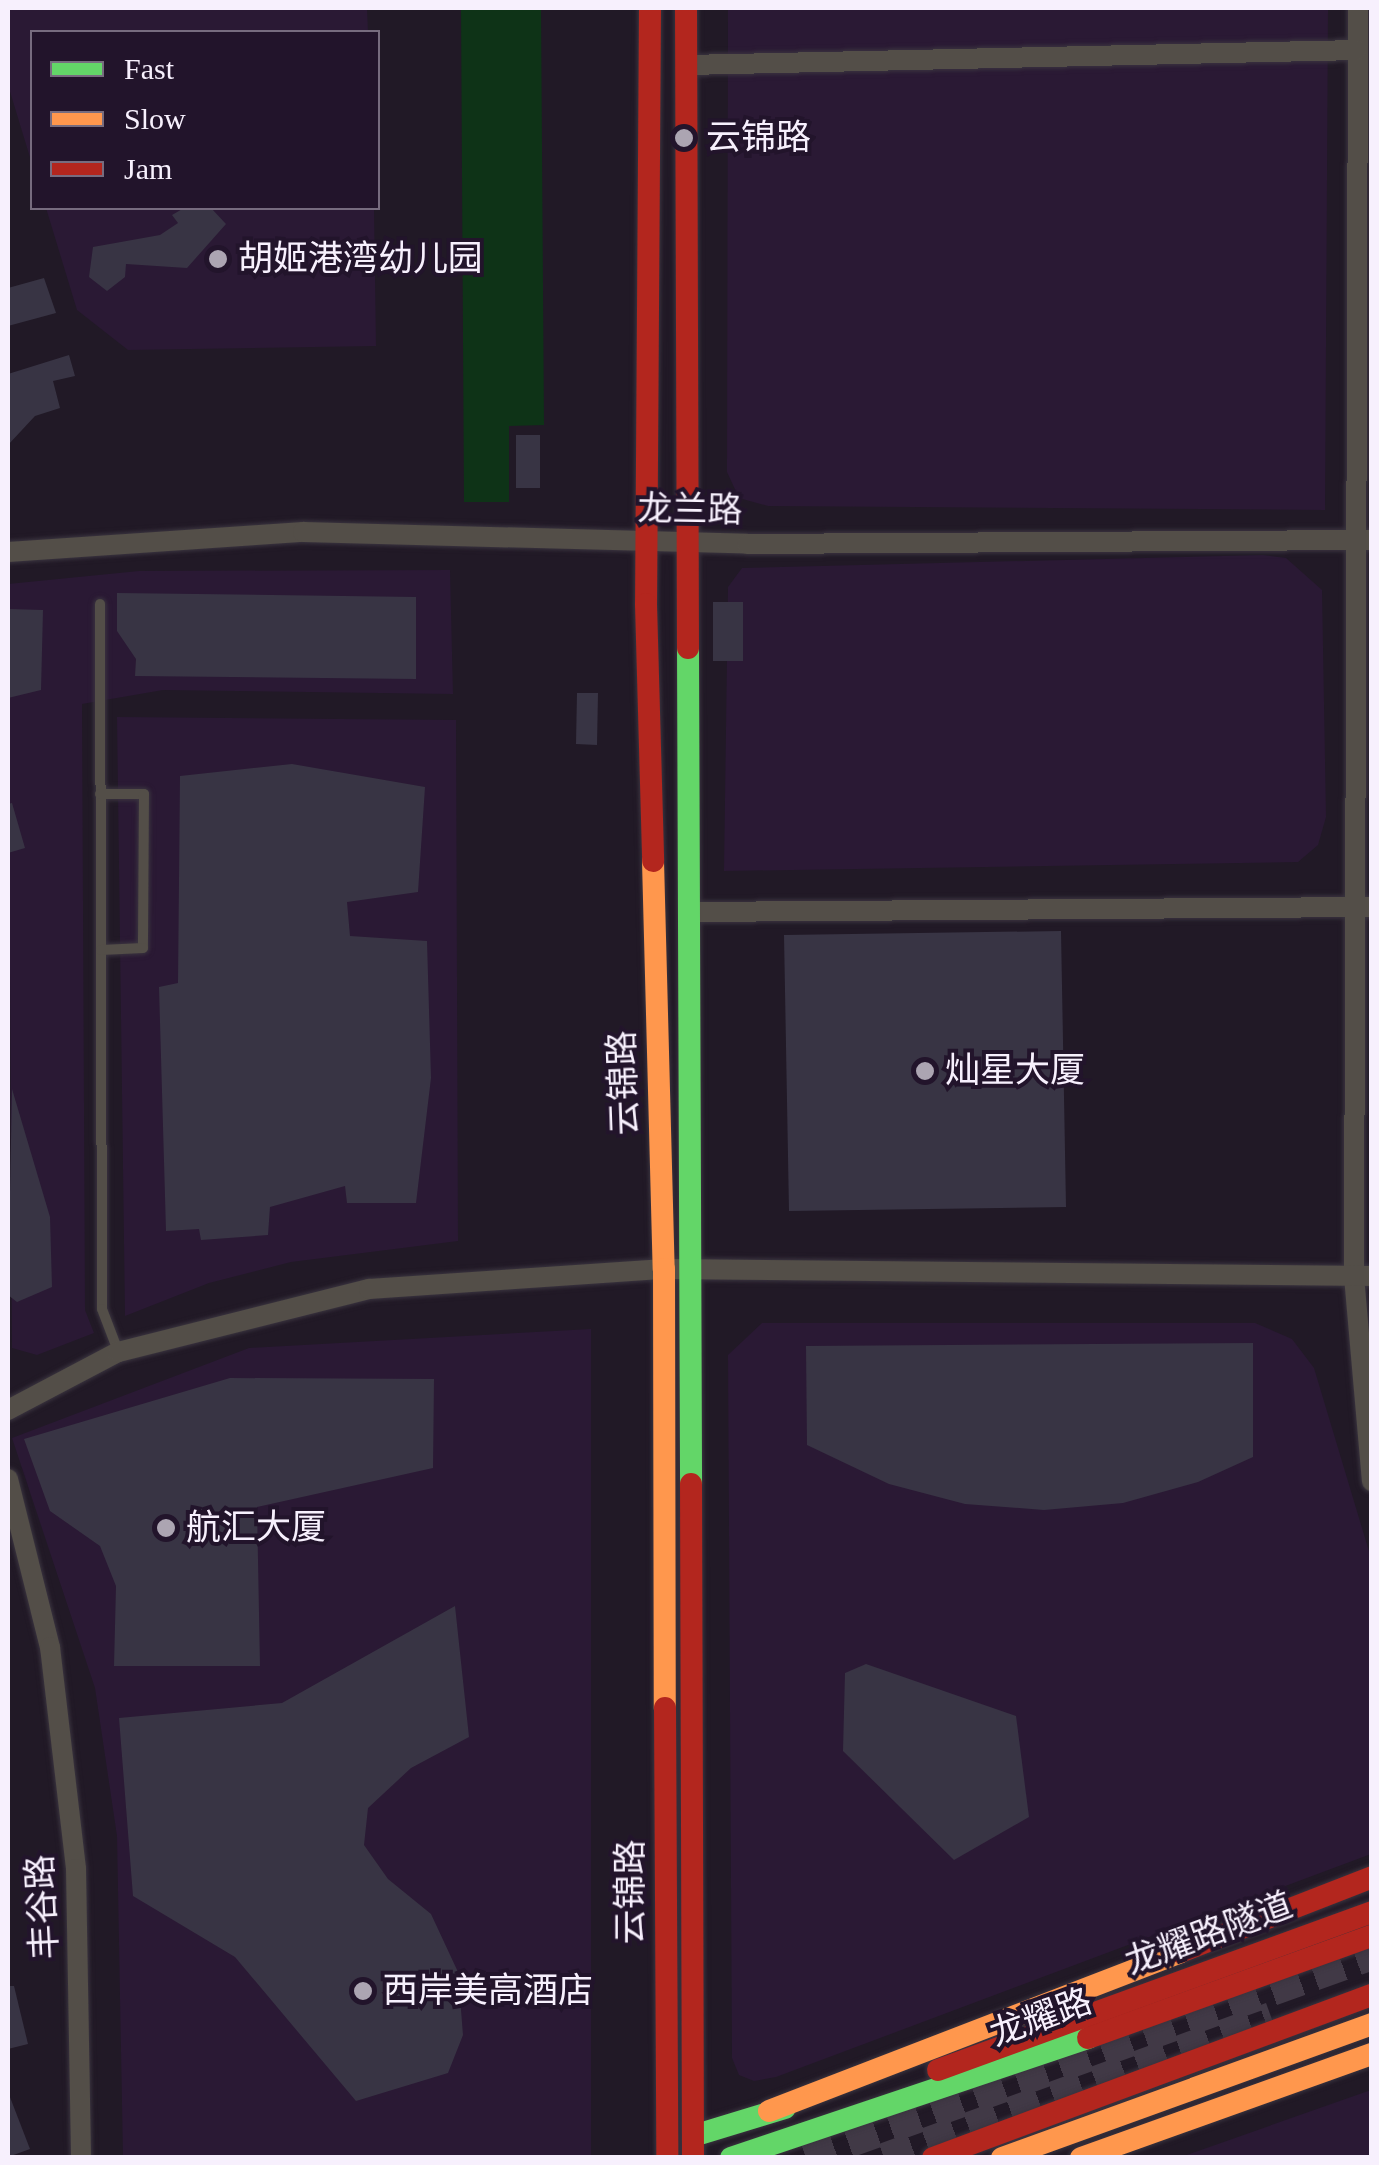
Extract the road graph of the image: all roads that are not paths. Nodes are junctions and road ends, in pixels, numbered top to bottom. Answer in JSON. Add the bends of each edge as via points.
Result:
{"nodes":[{"id":1,"x":650,"y":8,"type":"edge"},
{"id":2,"x":686,"y":8,"type":"edge"},
{"id":3,"x":1358,"y":8,"type":"edge"},
{"id":4,"x":1364,"y":51,"type":"edge"},
{"id":5,"x":686,"y":64,"type":"junction"},
{"id":6,"x":1366,"y":540,"type":"edge"},
{"id":7,"x":646,"y":542,"type":"junction"},
{"id":8,"x":686,"y":542,"type":"junction"},
{"id":9,"x":8,"y":552,"type":"edge"},
{"id":10,"x":100,"y":604,"type":"dead end"},
{"id":11,"x":100,"y":794,"type":"junction"},
{"id":12,"x":1365,"y":907,"type":"edge"},
{"id":13,"x":689,"y":912,"type":"junction"},
{"id":14,"x":101,"y":950,"type":"junction"},
{"id":15,"x":664,"y":1268,"type":"junction"},
{"id":16,"x":690,"y":1269,"type":"junction"},
{"id":17,"x":1363,"y":1276,"type":"edge"},
{"id":18,"x":118,"y":1352,"type":"junction"},
{"id":19,"x":8,"y":1410,"type":"edge"},
{"id":20,"x":8,"y":1479,"type":"edge"},
{"id":21,"x":1372,"y":1481,"type":"edge"},
{"id":22,"x":1372,"y":1877,"type":"edge"},
{"id":23,"x":1372,"y":1912,"type":"edge"},
{"id":24,"x":1372,"y":1936,"type":"edge"},
{"id":25,"x":1372,"y":1995,"type":"edge"},
{"id":26,"x":1372,"y":2024,"type":"edge"},
{"id":27,"x":1372,"y":2054,"type":"edge"},
{"id":28,"x":901,"y":2084,"type":"junction"},
{"id":29,"x":769,"y":2111,"type":"junction"},
{"id":30,"x":778,"y":2141,"type":"junction"},
{"id":31,"x":693,"y":2147,"type":"edge"},
{"id":32,"x":81,"y":2158,"type":"edge"},
{"id":33,"x":667,"y":2158,"type":"edge"},
{"id":34,"x":730,"y":2158,"type":"edge"},
{"id":35,"x":933,"y":2158,"type":"edge"},
{"id":36,"x":1002,"y":2158,"type":"edge"},
{"id":37,"x":1081,"y":2158,"type":"edge"}],
"edges":[{"from":1,"to":7,"type":"main road","name":"云锦路"},
{"from":2,"to":5,"type":"main road","name":"云锦路"},
{"from":3,"to":4,"type":"street"},
{"from":4,"to":5,"type":"street"},
{"from":4,"to":6,"type":"street"},
{"from":5,"to":8,"type":"main road","name":"云锦路"},
{"from":6,"to":8,"type":"street","name":"龙兰路"},
{"from":6,"to":12,"type":"street"},
{"from":7,"to":8,"type":"street","name":"龙兰路"},
{"from":7,"to":9,"type":"street","name":"龙兰路","via":[[302,532]]},
{"from":7,"to":15,"type":"main road","name":"云锦路"},
{"from":8,"to":13,"type":"main road","name":"云锦路"},
{"from":10,"to":11,"type":"lane"},
{"from":11,"to":14,"type":"lane"},
{"from":11,"to":14,"type":"lane","via":[[144,794],[143,948]]},
{"from":12,"to":13,"type":"street"},
{"from":12,"to":17,"type":"street"},
{"from":13,"to":16,"type":"main road","name":"云锦路"},
{"from":14,"to":18,"type":"lane","via":[[102,1309]]},
{"from":15,"to":16,"type":"street"},
{"from":15,"to":18,"type":"street","via":[[369,1289]]},
{"from":15,"to":33,"type":"main road","name":"云锦路"},
{"from":16,"to":17,"type":"street"},
{"from":16,"to":31,"type":"main road","name":"云锦路"},
{"from":17,"to":21,"type":"street"},
{"from":18,"to":19,"type":"street"},
{"from":20,"to":32,"type":"street","name":"丰谷路","via":[[50,1647],[76,1869]]},
{"from":22,"to":29,"type":"main road","name":"龙耀路"},
{"from":23,"to":28,"type":"main road","name":"龙耀路隧道"},
{"from":24,"to":30,"type":"main road","name":"龙耀路","via":[[924,2097]]},
{"from":25,"to":35,"type":"main road"},
{"from":26,"to":36,"type":"main road"},
{"from":27,"to":37,"type":"main road"},
{"from":28,"to":29,"type":"main road","name":"龙耀路隧道"},
{"from":28,"to":30,"type":"main road","name":"龙耀路隧道"},
{"from":29,"to":31,"type":"main road","name":"龙耀路隧道"},
{"from":30,"to":34,"type":"main road","name":"龙耀路"}]}
